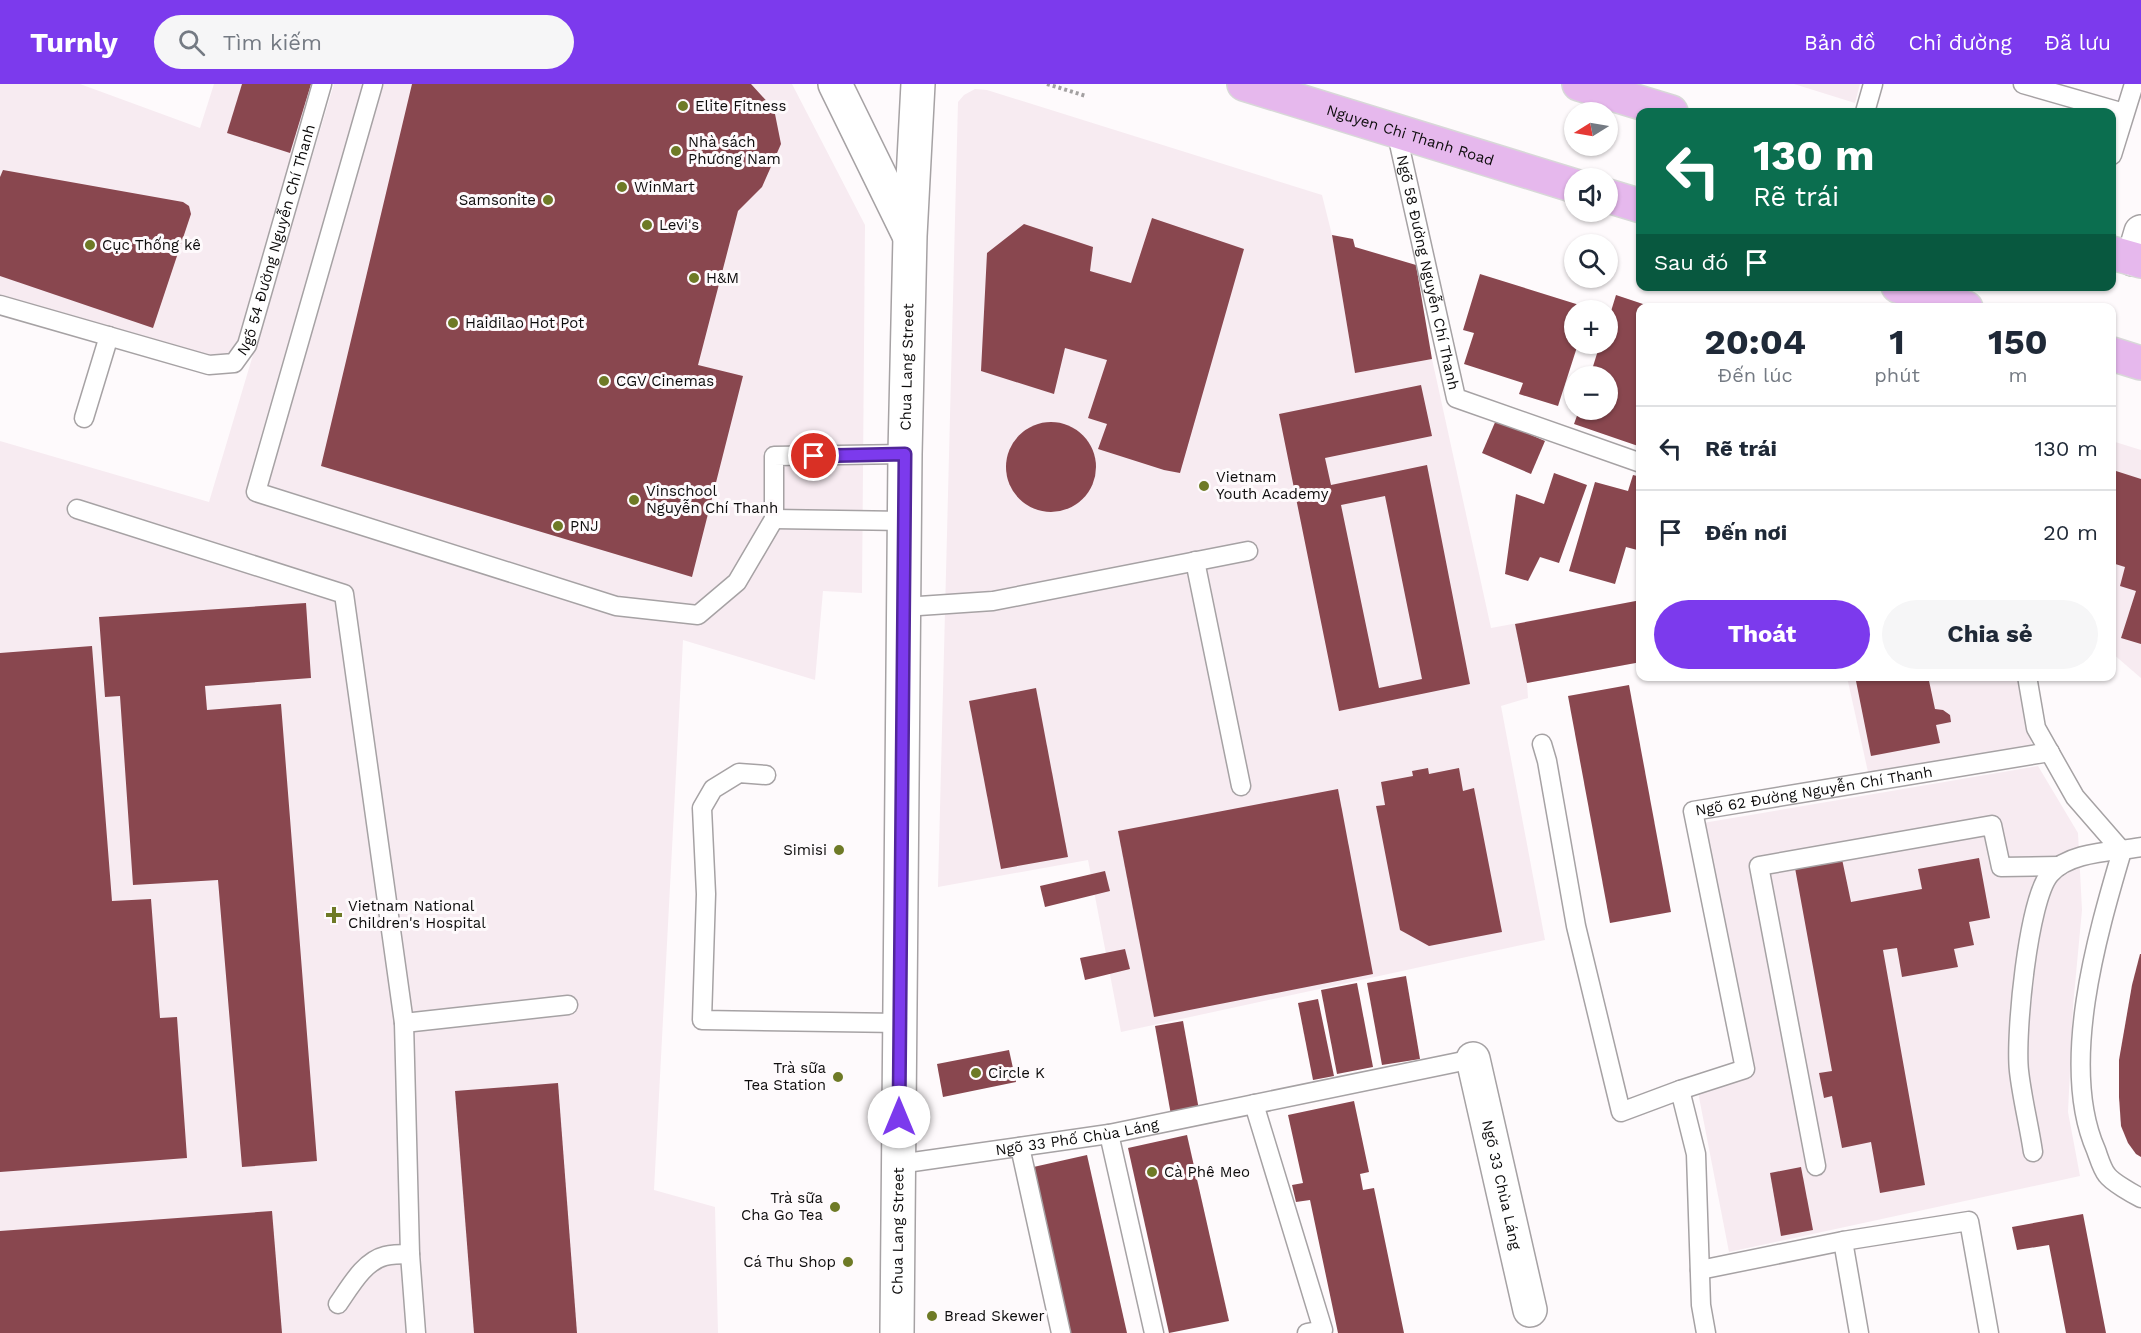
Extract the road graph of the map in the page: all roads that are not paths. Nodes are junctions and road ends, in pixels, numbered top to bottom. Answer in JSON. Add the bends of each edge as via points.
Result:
{"nodes":[{"id":1,"x":322,"y":84,"type":"edge"},
{"id":2,"x":373,"y":84,"type":"edge"},
{"id":3,"x":835,"y":84,"type":"edge"},
{"id":4,"x":918,"y":84,"type":"edge"},
{"id":5,"x":1244,"y":84,"type":"edge"},
{"id":6,"x":1580,"y":84,"type":"edge"},
{"id":7,"x":1873,"y":84,"type":"edge"},
{"id":8,"x":2023,"y":84,"type":"edge"},
{"id":9,"x":2134,"y":84,"type":"edge"},
{"id":10,"x":1658,"y":108,"type":"edge"},
{"id":11,"x":1866,"y":108,"type":"edge"},
{"id":12,"x":2110,"y":108,"type":"edge"},
{"id":13,"x":2116,"y":110,"type":"edge"},
{"id":14,"x":2124,"y":112,"type":"junction"},
{"id":15,"x":1396,"y":130,"type":"junction"},
{"id":16,"x":2116,"y":141,"type":"edge"},
{"id":17,"x":1564,"y":183,"type":"edge"},
{"id":18,"x":1618,"y":199,"type":"edge"},
{"id":19,"x":1636,"y":204,"type":"edge"},
{"id":20,"x":910,"y":236,"type":"junction"},
{"id":21,"x":1913,"y":291,"type":"edge"},
{"id":22,"x":1951,"y":303,"type":"edge"},
{"id":23,"x":0,"y":305,"type":"edge"},
{"id":24,"x":109,"y":336,"type":"junction"},
{"id":25,"x":2116,"y":355,"type":"edge"},
{"id":26,"x":2141,"y":363,"type":"edge"},
{"id":27,"x":84,"y":418,"type":"dead end"},
{"id":28,"x":905,"y":454,"type":"junction"},
{"id":29,"x":1636,"y":461,"type":"edge"},
{"id":30,"x":77,"y":509,"type":"dead end"},
{"id":31,"x":774,"y":519,"type":"junction"},
{"id":32,"x":905,"y":521,"type":"junction"},
{"id":33,"x":1248,"y":550,"type":"dead end"},
{"id":34,"x":1195,"y":561,"type":"junction"},
{"id":35,"x":904,"y":607,"type":"junction"},
{"id":36,"x":2028,"y":681,"type":"edge"},
{"id":37,"x":1542,"y":744,"type":"dead end"},
{"id":38,"x":2050,"y":752,"type":"junction"},
{"id":39,"x":766,"y":776,"type":"dead end"},
{"id":40,"x":1241,"y":786,"type":"dead end"},
{"id":41,"x":2141,"y":847,"type":"edge"},
{"id":42,"x":2122,"y":850,"type":"junction"},
{"id":43,"x":2059,"y":866,"type":"junction"},
{"id":44,"x":568,"y":1005,"type":"dead end"},
{"id":45,"x":404,"y":1023,"type":"junction"},
{"id":46,"x":899,"y":1023,"type":"junction"},
{"id":47,"x":1473,"y":1059,"type":"joint"},
{"id":48,"x":1680,"y":1090,"type":"junction"},
{"id":49,"x":1254,"y":1104,"type":"junction"},
{"id":50,"x":1109,"y":1134,"type":"junction"},
{"id":51,"x":1020,"y":1147,"type":"junction"},
{"id":52,"x":2033,"y":1152,"type":"dead end"},
{"id":53,"x":899,"y":1164,"type":"junction"},
{"id":54,"x":1816,"y":1166,"type":"dead end"},
{"id":55,"x":2141,"y":1198,"type":"edge"},
{"id":56,"x":1843,"y":1241,"type":"junction"},
{"id":57,"x":410,"y":1254,"type":"junction"},
{"id":58,"x":1700,"y":1270,"type":"junction"},
{"id":59,"x":338,"y":1304,"type":"dead end"},
{"id":60,"x":1530,"y":1310,"type":"dead end"},
{"id":61,"x":1318,"y":1332,"type":"edge"},
{"id":62,"x":416,"y":1333,"type":"edge"},
{"id":63,"x":897,"y":1333,"type":"edge"},
{"id":64,"x":1061,"y":1333,"type":"edge"},
{"id":65,"x":1154,"y":1333,"type":"edge"},
{"id":66,"x":1706,"y":1333,"type":"edge"},
{"id":67,"x":1859,"y":1333,"type":"edge"},
{"id":68,"x":1989,"y":1333,"type":"edge"}],
"edges":[{"from":1,"to":24,"type":"lane","name":"Ngõ 54 Đường Nguyễn Chí Thanh","via":[[247,345],[234,363],[209,365]]},
{"from":2,"to":31,"type":"lane","via":[[256,492],[616,606],[698,615],[737,582]]},
{"from":3,"to":20,"type":"street"},
{"from":4,"to":20,"type":"street","name":"Chua Lang Street"},
{"from":5,"to":15,"type":"main road","name":"Nguyen Chi Thanh Road"},
{"from":6,"to":10,"type":"main road"},
{"from":7,"to":11,"type":"lane"},
{"from":8,"to":12,"type":"lane"},
{"from":9,"to":14,"type":"lane"},
{"from":13,"to":14,"type":"lane"},
{"from":14,"to":16,"type":"lane"},
{"from":15,"to":17,"type":"main road","name":"Nguyen Chi Thanh Road"},
{"from":15,"to":29,"type":"lane","name":"Ngõ 58 Đường Nguyễn Chí Thanh","via":[[1456,398]]},
{"from":18,"to":19,"type":"main road"},
{"from":20,"to":28,"type":"street","name":"Chua Lang Street"},
{"from":21,"to":22,"type":"main road"},
{"from":23,"to":24,"type":"lane","name":"Ngõ 54 Đường Nguyễn Chí Thanh"},
{"from":24,"to":27,"type":"lane"},
{"from":25,"to":26,"type":"main road"},
{"from":28,"to":31,"type":"lane","via":[[774,456]]},
{"from":28,"to":32,"type":"street","name":"Chua Lang Street"},
{"from":30,"to":45,"type":"lane","via":[[344,594]]},
{"from":31,"to":32,"type":"lane"},
{"from":32,"to":35,"type":"street","name":"Chua Lang Street"},
{"from":33,"to":34,"type":"lane"},
{"from":34,"to":35,"type":"lane","via":[[993,601]]},
{"from":34,"to":40,"type":"lane"},
{"from":35,"to":46,"type":"street","name":"Chua Lang Street"},
{"from":36,"to":38,"type":"lane","via":[[2036,728]]},
{"from":37,"to":48,"type":"lane","name":"Ngõ 62 Đường Nguyễn Chí Thanh","via":[[1576,926],[1621,1112]]},
{"from":38,"to":42,"type":"lane","via":[[2075,797]]},
{"from":38,"to":48,"type":"lane","name":"Ngõ 62 Đường Nguyễn Chí Thanh","via":[[1693,811],[1745,1069]]},
{"from":39,"to":46,"type":"lane","via":[[740,773],[712,789],[702,808],[706,894],[702,1020]]},
{"from":41,"to":42,"type":"lane"},
{"from":42,"to":43,"type":"lane","via":[[2087,854]]},
{"from":42,"to":55,"type":"lane","via":[[2101,922],[2084,1011],[2080,1091],[2090,1137],[2107,1176]]},
{"from":43,"to":52,"type":"lane","via":[[2049,874],[2038,904],[2022,990],[2019,1070]]},
{"from":43,"to":54,"type":"lane","via":[[2001,867],[1992,825],[1758,867]]},
{"from":44,"to":45,"type":"lane"},
{"from":45,"to":57,"type":"lane"},
{"from":46,"to":53,"type":"street","name":"Chua Lang Street"},
{"from":47,"to":49,"type":"lane","name":"Ngõ 33 Phố Chùa Láng"},
{"from":47,"to":60,"type":"street","name":"Ngõ 33 Chùa Láng"},
{"from":48,"to":58,"type":"lane","via":[[1695,1154]]},
{"from":49,"to":50,"type":"lane","name":"Ngõ 33 Phố Chùa Láng"},
{"from":49,"to":61,"type":"lane"},
{"from":50,"to":51,"type":"lane","name":"Ngõ 33 Phố Chùa Láng"},
{"from":50,"to":65,"type":"lane"},
{"from":51,"to":53,"type":"lane","name":"Ngõ 33 Phố Chùa Láng"},
{"from":51,"to":64,"type":"lane"},
{"from":53,"to":63,"type":"street","name":"Chua Lang Street"},
{"from":56,"to":58,"type":"lane"},
{"from":56,"to":67,"type":"lane"},
{"from":56,"to":68,"type":"lane","via":[[1970,1221]]},
{"from":57,"to":59,"type":"lane","via":[[374,1260]]},
{"from":57,"to":62,"type":"lane"},
{"from":58,"to":66,"type":"lane"}]}
